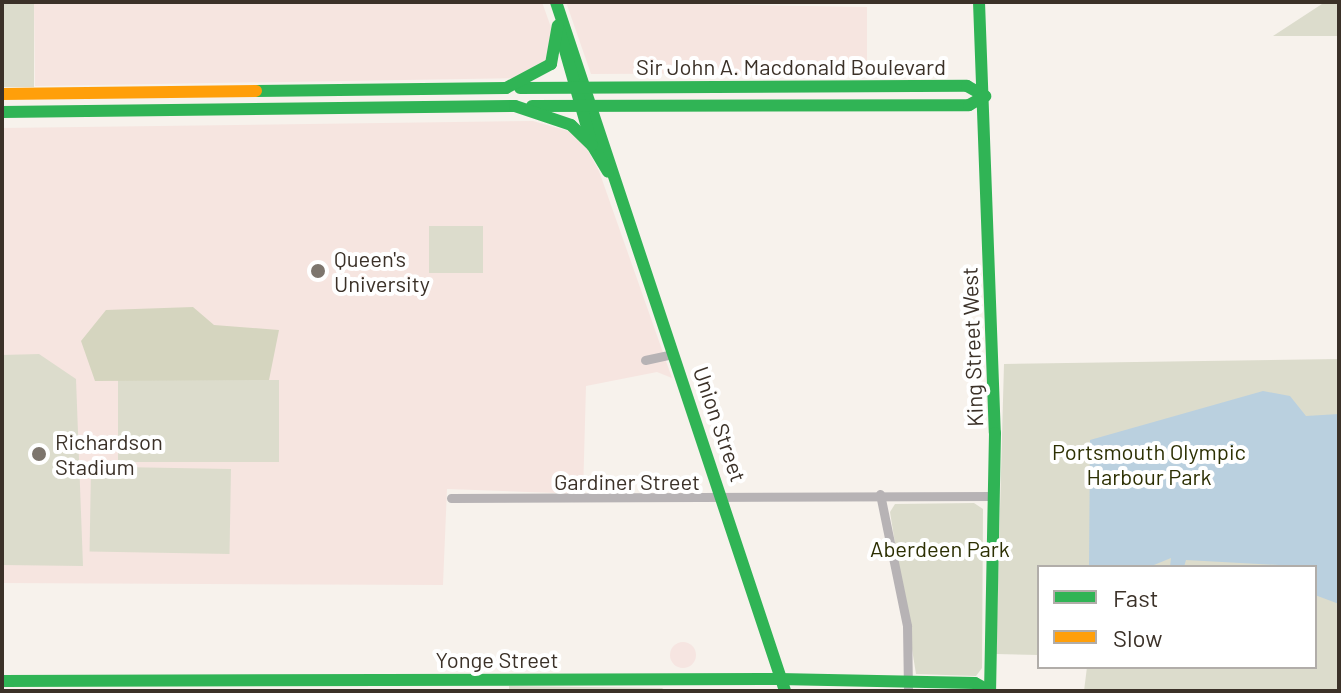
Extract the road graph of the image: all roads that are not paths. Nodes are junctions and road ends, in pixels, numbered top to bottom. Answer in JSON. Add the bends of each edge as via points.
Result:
{"nodes":[{"id":1,"x":555,"y":2,"type":"edge"},
{"id":2,"x":979,"y":2,"type":"edge"},
{"id":3,"x":558,"y":26,"type":"junction"},
{"id":4,"x":580,"y":87,"type":"junction"},
{"id":5,"x":506,"y":88,"type":"junction"},
{"id":6,"x":2,"y":94,"type":"edge"},
{"id":7,"x":985,"y":96,"type":"junction"},
{"id":8,"x":586,"y":105,"type":"junction"},
{"id":9,"x":515,"y":106,"type":"junction"},
{"id":10,"x":2,"y":112,"type":"edge"},
{"id":11,"x":592,"y":145,"type":"junction"},
{"id":12,"x":608,"y":172,"type":"junction"},
{"id":13,"x":673,"y":354,"type":"junction"},
{"id":14,"x":645,"y":360,"type":"dead end"},
{"id":15,"x":880,"y":494,"type":"junction"},
{"id":16,"x":724,"y":496,"type":"junction"},
{"id":17,"x":994,"y":496,"type":"junction"},
{"id":18,"x":451,"y":498,"type":"dead end"},
{"id":19,"x":2,"y":681,"type":"edge"},
{"id":20,"x":782,"y":685,"type":"edge"},
{"id":21,"x":122,"y":686,"type":"edge"},
{"id":22,"x":440,"y":686,"type":"edge"},
{"id":23,"x":673,"y":686,"type":"edge"},
{"id":24,"x":908,"y":686,"type":"edge"},
{"id":25,"x":990,"y":691,"type":"edge"}],
"edges":[{"from":1,"to":3,"type":"main road","name":"Union Street"},
{"from":1,"to":4,"type":"main road","name":"Union Street"},
{"from":2,"to":7,"type":"main road","name":"King Street West"},
{"from":3,"to":4,"type":"main road","name":"Union Street"},
{"from":3,"to":5,"type":"main road","via":[[551,64]]},
{"from":4,"to":5,"type":"main road","name":"Sir John A. Macdonald Boulevard"},
{"from":4,"to":7,"type":"main road","name":"Sir John A. Macdonald Boulevard","via":[[967,86]]},
{"from":4,"to":8,"type":"main road","name":"Union Street"},
{"from":5,"to":6,"type":"main road","name":"Sir John A. Macdonald Boulevard"},
{"from":7,"to":8,"type":"main road","name":"Sir John A. Macdonald Boulevard","via":[[969,105]]},
{"from":7,"to":17,"type":"main road","name":"King Street West"},
{"from":8,"to":9,"type":"main road","name":"Sir John A. Macdonald Boulevard"},
{"from":8,"to":11,"type":"main road","name":"Union Street"},
{"from":8,"to":12,"type":"main road","name":"Union Street"},
{"from":9,"to":10,"type":"main road","name":"Sir John A. Macdonald Boulevard"},
{"from":9,"to":11,"type":"main road","via":[[571,125]]},
{"from":11,"to":12,"type":"main road","name":"Union Street"},
{"from":12,"to":13,"type":"main road","name":"Union Street"},
{"from":13,"to":14,"type":"street"},
{"from":13,"to":16,"type":"main road","name":"Union Street"},
{"from":15,"to":16,"type":"street","name":"Gardiner Street"},
{"from":15,"to":17,"type":"street","name":"Gardiner Street"},
{"from":15,"to":24,"type":"street","via":[[907,626]]},
{"from":16,"to":18,"type":"street","name":"Gardiner Street"},
{"from":16,"to":20,"type":"main road","name":"Union Street"},
{"from":17,"to":25,"type":"main road","name":"King Street West"},
{"from":19,"to":21,"type":"main road","name":"Yonge Street"},
{"from":20,"to":23,"type":"main road","name":"Yonge Street"},
{"from":20,"to":24,"type":"main road","name":"Yonge Street"},
{"from":21,"to":22,"type":"main road","name":"Yonge Street"},
{"from":22,"to":23,"type":"main road","name":"Yonge Street"},
{"from":24,"to":25,"type":"main road","name":"Yonge Street","via":[[975,683]]}]}
